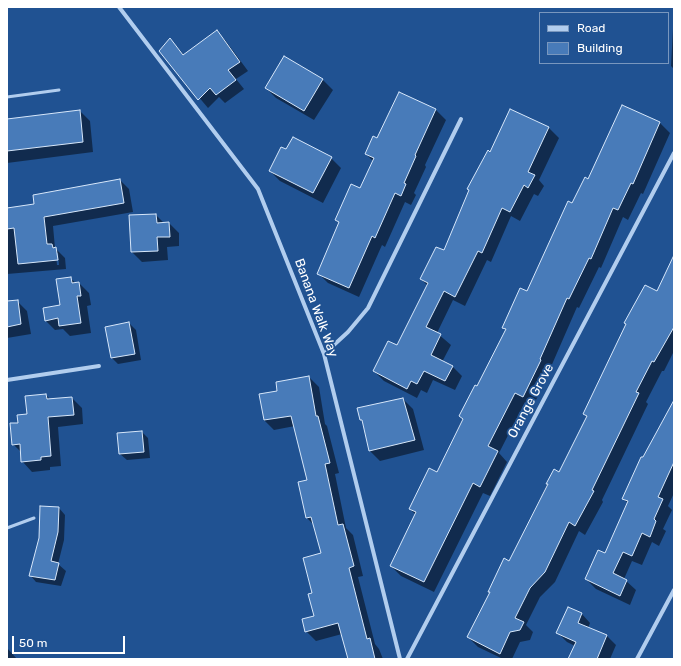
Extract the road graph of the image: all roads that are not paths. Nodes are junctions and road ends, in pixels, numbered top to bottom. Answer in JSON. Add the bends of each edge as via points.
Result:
{"nodes":[{"id":1,"x":119,"y":7,"type":"edge"},
{"id":2,"x":59,"y":90,"type":"dead end"},
{"id":3,"x":7,"y":97,"type":"edge"},
{"id":4,"x":461,"y":119,"type":"dead end"},
{"id":5,"x":674,"y":153,"type":"edge"},
{"id":6,"x":324,"y":354,"type":"junction"},
{"id":7,"x":99,"y":366,"type":"dead end"},
{"id":8,"x":7,"y":380,"type":"edge"},
{"id":9,"x":34,"y":518,"type":"dead end"},
{"id":10,"x":7,"y":528,"type":"edge"},
{"id":11,"x":674,"y":590,"type":"edge"},
{"id":12,"x":400,"y":659,"type":"edge"},
{"id":13,"x":407,"y":659,"type":"edge"},
{"id":14,"x":638,"y":659,"type":"edge"}],
"edges":[{"from":1,"to":6,"type":"street","name":"Banana Walk Way","via":[[258,189]]},
{"from":2,"to":3,"type":"lane"},
{"from":4,"to":6,"type":"street","via":[[368,308],[348,332]]},
{"from":5,"to":13,"type":"street","name":"Orange Grove"},
{"from":6,"to":12,"type":"street","name":"Banana Walk Way"},
{"from":7,"to":8,"type":"street"},
{"from":9,"to":10,"type":"lane"},
{"from":11,"to":14,"type":"street"}]}
